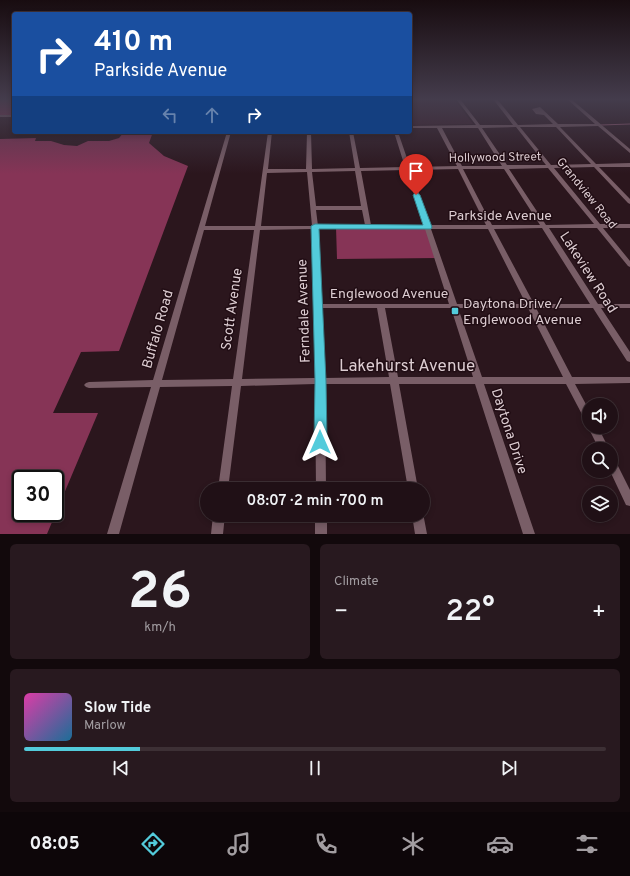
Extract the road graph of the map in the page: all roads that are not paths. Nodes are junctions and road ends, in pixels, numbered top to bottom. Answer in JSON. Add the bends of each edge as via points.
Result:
{"nodes":[{"id":1,"x":598,"y":124,"type":"joint"},
{"id":2,"x":556,"y":125,"type":"junction"},
{"id":3,"x":479,"y":126,"type":"junction"},
{"id":4,"x":517,"y":126,"type":"junction"},
{"id":5,"x":412,"y":127,"type":"edge"},
{"id":6,"x":439,"y":127,"type":"junction"},
{"id":7,"x":228,"y":134,"type":"edge"},
{"id":8,"x":270,"y":134,"type":"edge"},
{"id":9,"x":309,"y":134,"type":"edge"},
{"id":10,"x":350,"y":134,"type":"edge"},
{"id":11,"x":397,"y":134,"type":"edge"},
{"id":12,"x":630,"y":152,"type":"edge"},
{"id":13,"x":630,"y":165,"type":"edge"},
{"id":14,"x":551,"y":166,"type":"junction"},
{"id":15,"x":595,"y":166,"type":"junction"},
{"id":16,"x":505,"y":167,"type":"junction"},
{"id":17,"x":461,"y":168,"type":"junction"},
{"id":18,"x":358,"y":169,"type":"junction"},
{"id":19,"x":407,"y":169,"type":"junction"},
{"id":20,"x":309,"y":170,"type":"junction"},
{"id":21,"x":264,"y":171,"type":"junction"},
{"id":22,"x":630,"y":202,"type":"edge"},
{"id":23,"x":313,"y":208,"type":"junction"},
{"id":24,"x":364,"y":208,"type":"junction"},
{"id":25,"x":315,"y":226,"type":"junction"},
{"id":26,"x":544,"y":226,"type":"junction"},
{"id":27,"x":599,"y":226,"type":"junction"},
{"id":28,"x":630,"y":226,"type":"edge"},
{"id":29,"x":368,"y":227,"type":"junction"},
{"id":30,"x":428,"y":227,"type":"junction"},
{"id":31,"x":492,"y":227,"type":"junction"},
{"id":32,"x":201,"y":228,"type":"junction"},
{"id":33,"x":257,"y":228,"type":"junction"},
{"id":34,"x":630,"y":265,"type":"edge"},
{"id":35,"x":317,"y":306,"type":"junction"},
{"id":36,"x":630,"y":306,"type":"edge"},
{"id":37,"x":381,"y":307,"type":"junction"},
{"id":38,"x":454,"y":307,"type":"junction"},
{"id":39,"x":532,"y":307,"type":"junction"},
{"id":40,"x":596,"y":307,"type":"junction"},
{"id":41,"x":630,"y":359,"type":"edge"},
{"id":42,"x":570,"y":380,"type":"junction"},
{"id":43,"x":630,"y":380,"type":"edge"},
{"id":44,"x":320,"y":381,"type":"junction"},
{"id":45,"x":394,"y":381,"type":"junction"},
{"id":46,"x":478,"y":381,"type":"junction"},
{"id":47,"x":236,"y":383,"type":"junction"},
{"id":48,"x":156,"y":384,"type":"junction"},
{"id":49,"x":89,"y":385,"type":"dead end"},
{"id":50,"x":582,"y":405,"type":"edge"},
{"id":51,"x":618,"y":477,"type":"edge"},
{"id":52,"x":224,"y":482,"type":"edge"},
{"id":53,"x":320,"y":482,"type":"edge"},
{"id":54,"x":412,"y":482,"type":"edge"},
{"id":55,"x":630,"y":501,"type":"edge"},
{"id":56,"x":218,"y":522,"type":"edge"},
{"id":57,"x":321,"y":522,"type":"edge"},
{"id":58,"x":419,"y":522,"type":"edge"},
{"id":59,"x":113,"y":534,"type":"edge"},
{"id":60,"x":217,"y":534,"type":"edge"},
{"id":61,"x":321,"y":534,"type":"edge"},
{"id":62,"x":421,"y":534,"type":"edge"},
{"id":63,"x":529,"y":534,"type":"edge"}],
"edges":[{"from":1,"to":2,"type":"street"},
{"from":1,"to":12,"type":"street"},
{"from":2,"to":4,"type":"street"},
{"from":2,"to":15,"type":"street"},
{"from":3,"to":4,"type":"street"},
{"from":3,"to":6,"type":"street"},
{"from":3,"to":16,"type":"street","name":"Lakeview Road"},
{"from":4,"to":14,"type":"street","name":"Grandview Road"},
{"from":5,"to":6,"type":"street"},
{"from":6,"to":17,"type":"street"},
{"from":7,"to":32,"type":"street","name":"Buffalo Road"},
{"from":8,"to":21,"type":"street","name":"Scott Avenue"},
{"from":9,"to":20,"type":"street","name":"Ferndale Avenue"},
{"from":10,"to":18,"type":"street"},
{"from":11,"to":19,"type":"street","name":"Daytona Drive"},
{"from":13,"to":15,"type":"street","name":"Hollywood Street"},
{"from":14,"to":15,"type":"street","name":"Hollywood Street"},
{"from":14,"to":16,"type":"street","name":"Hollywood Street"},
{"from":14,"to":27,"type":"street","name":"Grandview Road"},
{"from":15,"to":22,"type":"street"},
{"from":16,"to":17,"type":"street","name":"Hollywood Street"},
{"from":16,"to":26,"type":"street","name":"Lakeview Road"},
{"from":17,"to":19,"type":"street","name":"Hollywood Street"},
{"from":17,"to":31,"type":"street"},
{"from":18,"to":19,"type":"street","name":"Hollywood Street"},
{"from":18,"to":20,"type":"street","name":"Hollywood Street"},
{"from":18,"to":24,"type":"street"},
{"from":19,"to":30,"type":"street","name":"Daytona Drive"},
{"from":20,"to":21,"type":"street","name":"Hollywood Street"},
{"from":20,"to":23,"type":"street","name":"Ferndale Avenue"},
{"from":21,"to":33,"type":"street","name":"Scott Avenue"},
{"from":23,"to":24,"type":"street"},
{"from":23,"to":25,"type":"street","name":"Ferndale Avenue"},
{"from":24,"to":29,"type":"street"},
{"from":25,"to":29,"type":"street","name":"Parkside Avenue"},
{"from":25,"to":33,"type":"street","name":"Parkside Avenue"},
{"from":25,"to":35,"type":"street","name":"Ferndale Avenue"},
{"from":26,"to":27,"type":"street","name":"Parkside Avenue"},
{"from":26,"to":31,"type":"street","name":"Parkside Avenue"},
{"from":26,"to":40,"type":"street","name":"Lakeview Road"},
{"from":27,"to":28,"type":"street","name":"Parkside Avenue"},
{"from":27,"to":34,"type":"street","name":"Grandview Road"},
{"from":29,"to":30,"type":"street","name":"Parkside Avenue"},
{"from":30,"to":31,"type":"street","name":"Parkside Avenue"},
{"from":30,"to":38,"type":"street","name":"Daytona Drive"},
{"from":31,"to":39,"type":"street"},
{"from":32,"to":33,"type":"street","name":"Parkside Avenue"},
{"from":32,"to":48,"type":"street","name":"Buffalo Road"},
{"from":33,"to":47,"type":"street","name":"Scott Avenue"},
{"from":35,"to":37,"type":"street","name":"Englewood Avenue"},
{"from":35,"to":44,"type":"street","name":"Ferndale Avenue"},
{"from":36,"to":40,"type":"street","name":"Englewood Avenue"},
{"from":37,"to":38,"type":"street","name":"Englewood Avenue"},
{"from":37,"to":45,"type":"street"},
{"from":38,"to":39,"type":"street","name":"Englewood Avenue"},
{"from":38,"to":46,"type":"street","name":"Daytona Drive"},
{"from":39,"to":40,"type":"street","name":"Englewood Avenue"},
{"from":39,"to":42,"type":"street"},
{"from":40,"to":41,"type":"street","name":"Lakeview Road"},
{"from":42,"to":43,"type":"street","name":"Lakehurst Avenue"},
{"from":42,"to":46,"type":"street","name":"Lakehurst Avenue"},
{"from":42,"to":50,"type":"street"},
{"from":44,"to":45,"type":"street","name":"Lakehurst Avenue"},
{"from":44,"to":47,"type":"street","name":"Lakehurst Avenue"},
{"from":44,"to":53,"type":"street","name":"Ferndale Avenue"},
{"from":45,"to":46,"type":"street","name":"Lakehurst Avenue"},
{"from":45,"to":54,"type":"street"},
{"from":46,"to":63,"type":"street","name":"Daytona Drive"},
{"from":47,"to":48,"type":"street","name":"Lakehurst Avenue"},
{"from":47,"to":52,"type":"street","name":"Scott Avenue"},
{"from":48,"to":49,"type":"street","name":"Lakehurst Avenue"},
{"from":48,"to":59,"type":"street","name":"Buffalo Road"},
{"from":51,"to":55,"type":"street"},
{"from":56,"to":60,"type":"street"},
{"from":57,"to":61,"type":"street"},
{"from":58,"to":62,"type":"street"}]}
